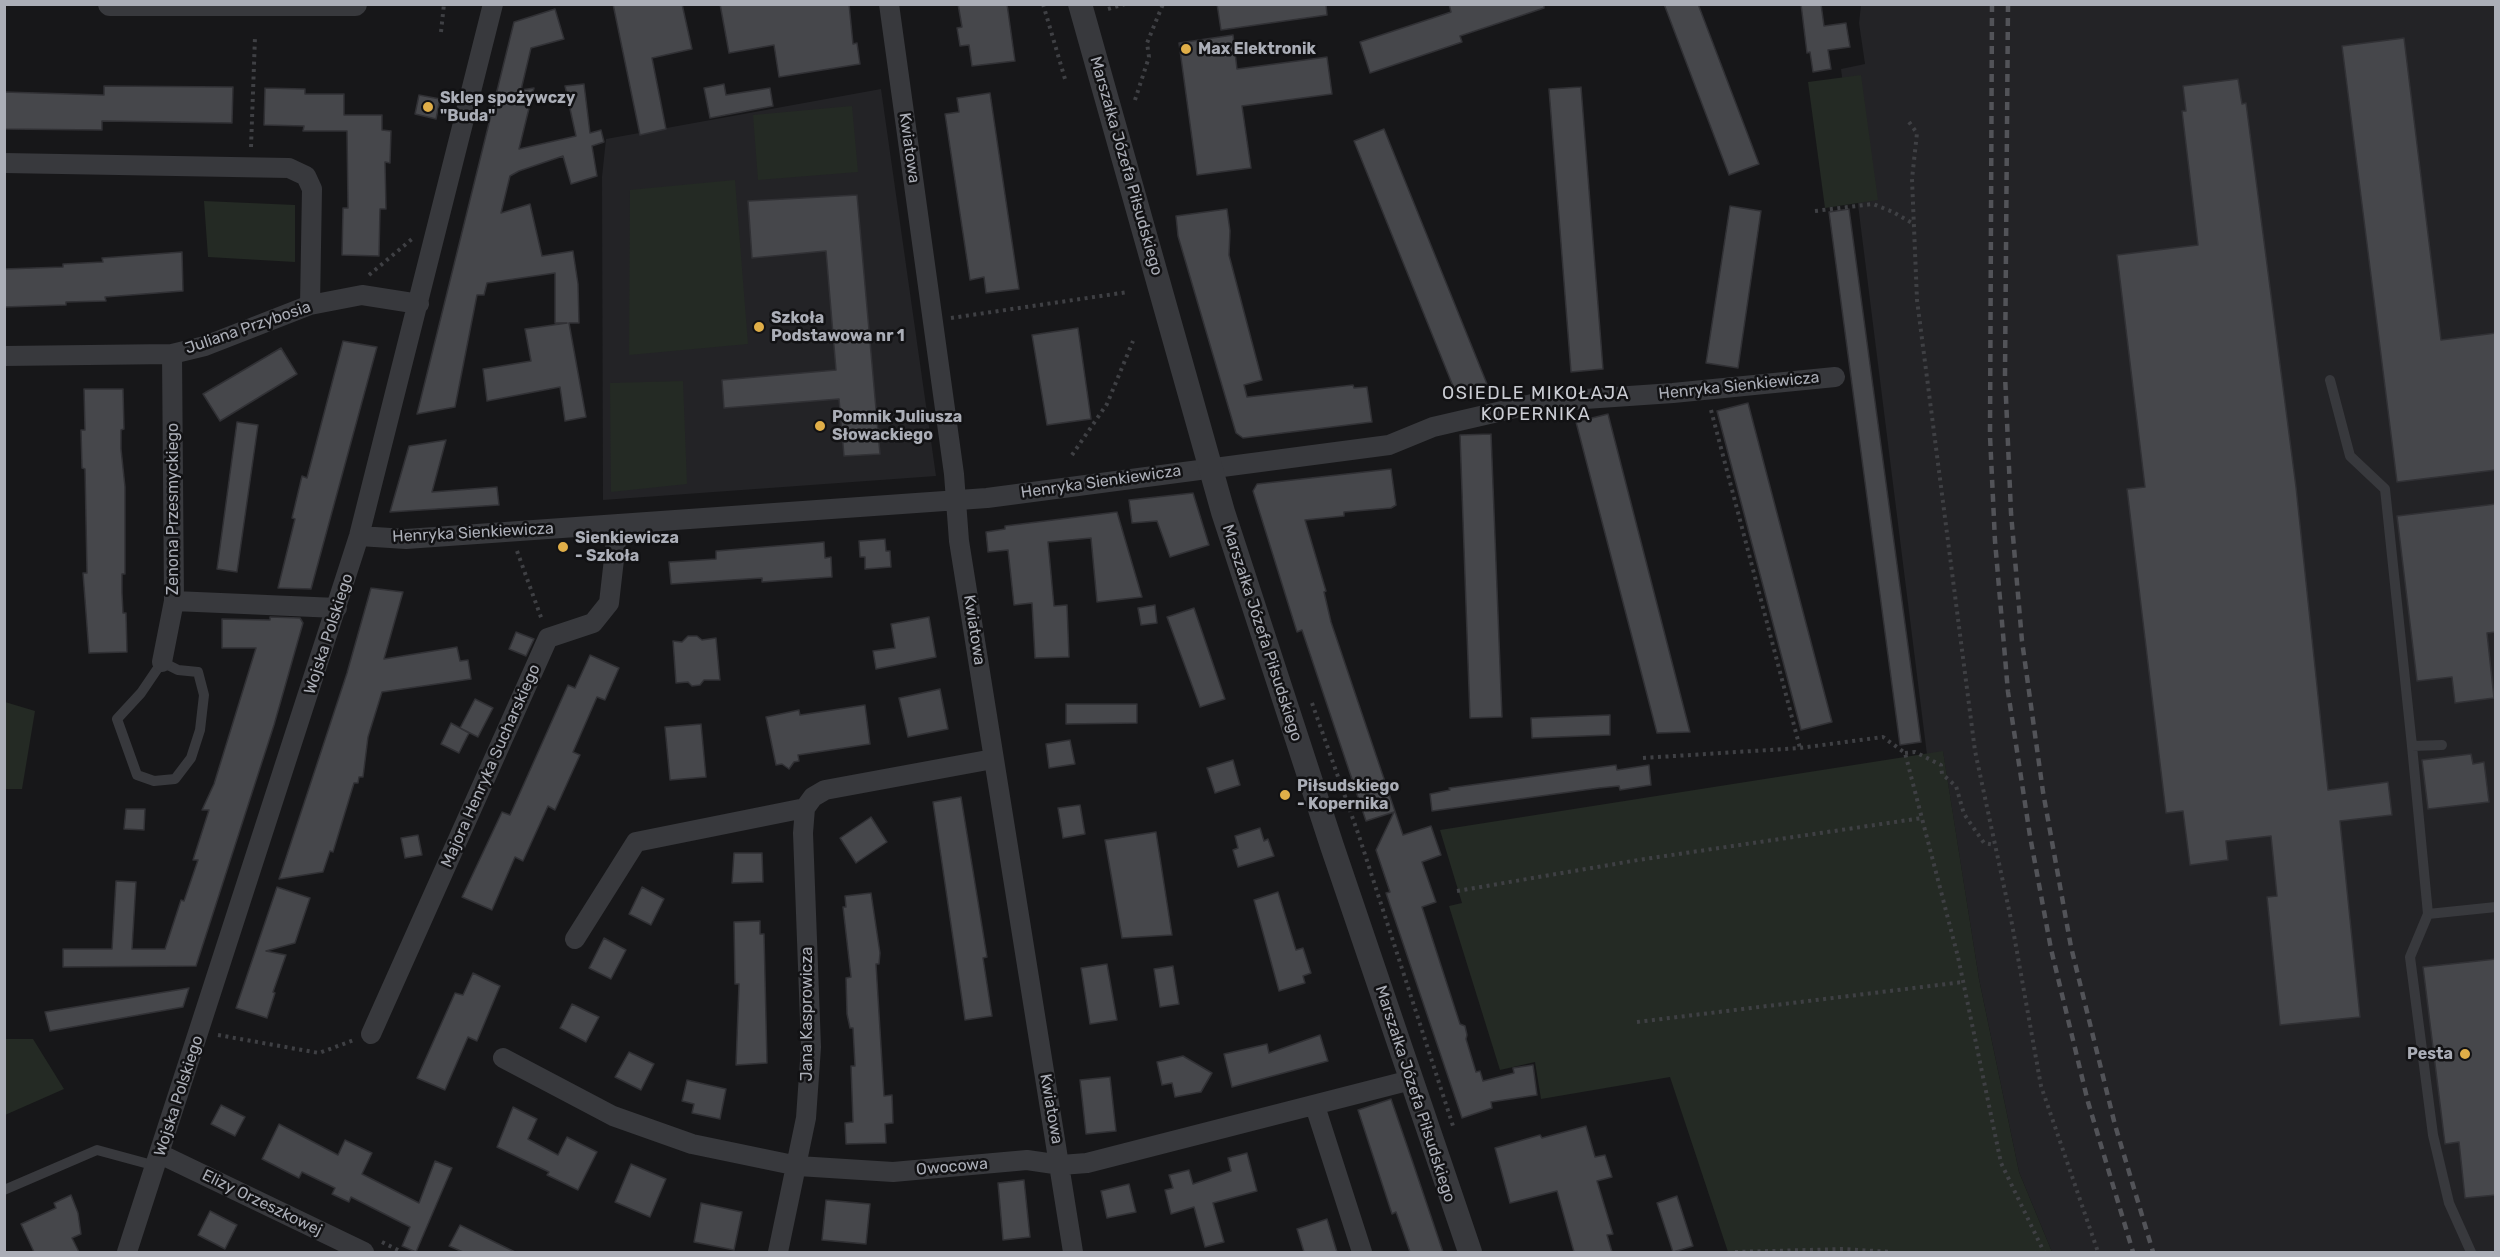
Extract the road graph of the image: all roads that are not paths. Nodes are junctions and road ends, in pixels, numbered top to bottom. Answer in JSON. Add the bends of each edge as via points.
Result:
{"nodes":[{"id":1,"x":110,"y":4,"type":"edge"},
{"id":2,"x":355,"y":4,"type":"edge"},
{"id":3,"x":493,"y":4,"type":"edge"},
{"id":4,"x":889,"y":4,"type":"edge"},
{"id":5,"x":1080,"y":4,"type":"edge"},
{"id":6,"x":247,"y":5,"type":"edge"},
{"id":7,"x":4,"y":163,"type":"edge"},
{"id":8,"x":418,"y":304,"type":"junction"},
{"id":9,"x":310,"y":305,"type":"junction"},
{"id":10,"x":172,"y":354,"type":"junction"},
{"id":11,"x":4,"y":356,"type":"edge"},
{"id":12,"x":1835,"y":376,"type":"dead end"},
{"id":13,"x":2330,"y":380,"type":"dead end"},
{"id":14,"x":1211,"y":467,"type":"junction"},
{"id":15,"x":957,"y":501,"type":"junction"},
{"id":16,"x":618,"y":524,"type":"junction"},
{"id":17,"x":359,"y":536,"type":"junction"},
{"id":18,"x":174,"y":601,"type":"junction"},
{"id":19,"x":337,"y":608,"type":"junction"},
{"id":20,"x":162,"y":662,"type":"junction"},
{"id":21,"x":2442,"y":745,"type":"dead end"},
{"id":22,"x":2412,"y":746,"type":"junction"},
{"id":23,"x":993,"y":759,"type":"junction"},
{"id":24,"x":805,"y":808,"type":"junction"},
{"id":25,"x":2496,"y":907,"type":"edge"},
{"id":26,"x":2428,"y":914,"type":"junction"},
{"id":27,"x":575,"y":939,"type":"dead end"},
{"id":28,"x":371,"y":1034,"type":"road end"},
{"id":29,"x":503,"y":1058,"type":"dead end"},
{"id":30,"x":1411,"y":1080,"type":"junction"},
{"id":31,"x":1316,"y":1106,"type":"junction"},
{"id":32,"x":158,"y":1160,"type":"junction"},
{"id":33,"x":1061,"y":1165,"type":"junction"},
{"id":34,"x":798,"y":1166,"type":"junction"},
{"id":35,"x":4,"y":1190,"type":"edge"},
{"id":36,"x":368,"y":1245,"type":"edge"},
{"id":37,"x":126,"y":1252,"type":"edge"},
{"id":38,"x":778,"y":1252,"type":"edge"},
{"id":39,"x":1073,"y":1252,"type":"edge"},
{"id":40,"x":1362,"y":1252,"type":"edge"},
{"id":41,"x":1470,"y":1252,"type":"edge"},
{"id":42,"x":2470,"y":1252,"type":"edge"}],
"edges":[{"from":1,"to":6,"type":"street"},
{"from":2,"to":6,"type":"street"},
{"from":3,"to":8,"type":"street","name":"Wojska Polskiego"},
{"from":4,"to":15,"type":"street","name":"Kwiatowa"},
{"from":5,"to":14,"type":"street","name":"Marszałka Józefa Piłsudskiego"},
{"from":7,"to":9,"type":"street","via":[[289,168],[306,176],[312,189]]},
{"from":8,"to":9,"type":"street","name":"Juliana Przybosia","via":[[362,295]]},
{"from":8,"to":17,"type":"street","name":"Wojska Polskiego"},
{"from":9,"to":10,"type":"street","name":"Juliana Przybosia","via":[[205,346]]},
{"from":10,"to":11,"type":"street","name":"Juliana Przybosia"},
{"from":10,"to":18,"type":"street","name":"Zenona Przesmyckiego"},
{"from":12,"to":14,"type":"street","name":"Henryka Sienkiewicza","via":[[1541,402],[1433,427],[1389,445]]},
{"from":13,"to":22,"type":"lane","via":[[2350,456],[2385,489]]},
{"from":14,"to":15,"type":"street","name":"Henryka Sienkiewicza"},
{"from":14,"to":30,"type":"street","name":"Marszałka Józefa Piłsudskiego","via":[[1289,719]]},
{"from":15,"to":16,"type":"street","name":"Henryka Sienkiewicza"},
{"from":15,"to":23,"type":"street","name":"Kwiatowa","via":[[959,541]]},
{"from":16,"to":17,"type":"street","name":"Henryka Sienkiewicza","via":[[406,539]]},
{"from":16,"to":28,"type":"street","name":"Majora Henryka Sucharskiego","via":[[609,603],[593,623],[548,638]]},
{"from":17,"to":19,"type":"street","name":"Wojska Polskiego"},
{"from":18,"to":19,"type":"street"},
{"from":18,"to":20,"type":"street","name":"Zenona Przesmyckiego"},
{"from":19,"to":32,"type":"street","name":"Wojska Polskiego"},
{"from":20,"to":20,"type":"lane","via":[[117,719],[137,775],[154,781],[176,779],[191,758],[201,730],[204,695],[198,672],[178,670]]},
{"from":21,"to":22,"type":"lane"},
{"from":22,"to":26,"type":"lane"},
{"from":23,"to":24,"type":"street","via":[[825,790]]},
{"from":23,"to":33,"type":"street","name":"Kwiatowa"},
{"from":24,"to":27,"type":"street","via":[[636,842]]},
{"from":24,"to":34,"type":"street","name":"Jana Kasprowicza","via":[[811,1047]]},
{"from":25,"to":26,"type":"lane"},
{"from":26,"to":42,"type":"lane","via":[[2410,957],[2433,1135],[2449,1203]]},
{"from":29,"to":34,"type":"street","name":"Owocowa","via":[[613,1116],[692,1144]]},
{"from":30,"to":31,"type":"street","name":"Owocowa"},
{"from":30,"to":41,"type":"street","name":"Marszałka Józefa Piłsudskiego"},
{"from":31,"to":33,"type":"street","name":"Owocowa","via":[[1087,1163]]},
{"from":31,"to":40,"type":"street"},
{"from":32,"to":35,"type":"lane","via":[[96,1150]]},
{"from":32,"to":36,"type":"street","name":"Elizy Orzeszkowej"},
{"from":32,"to":37,"type":"street","name":"Wojska Polskiego"},
{"from":33,"to":34,"type":"street","name":"Owocowa","via":[[1027,1160],[893,1172]]},
{"from":33,"to":39,"type":"street","name":"Kwiatowa"},
{"from":34,"to":38,"type":"street","name":"Jana Kasprowicza"}]}
